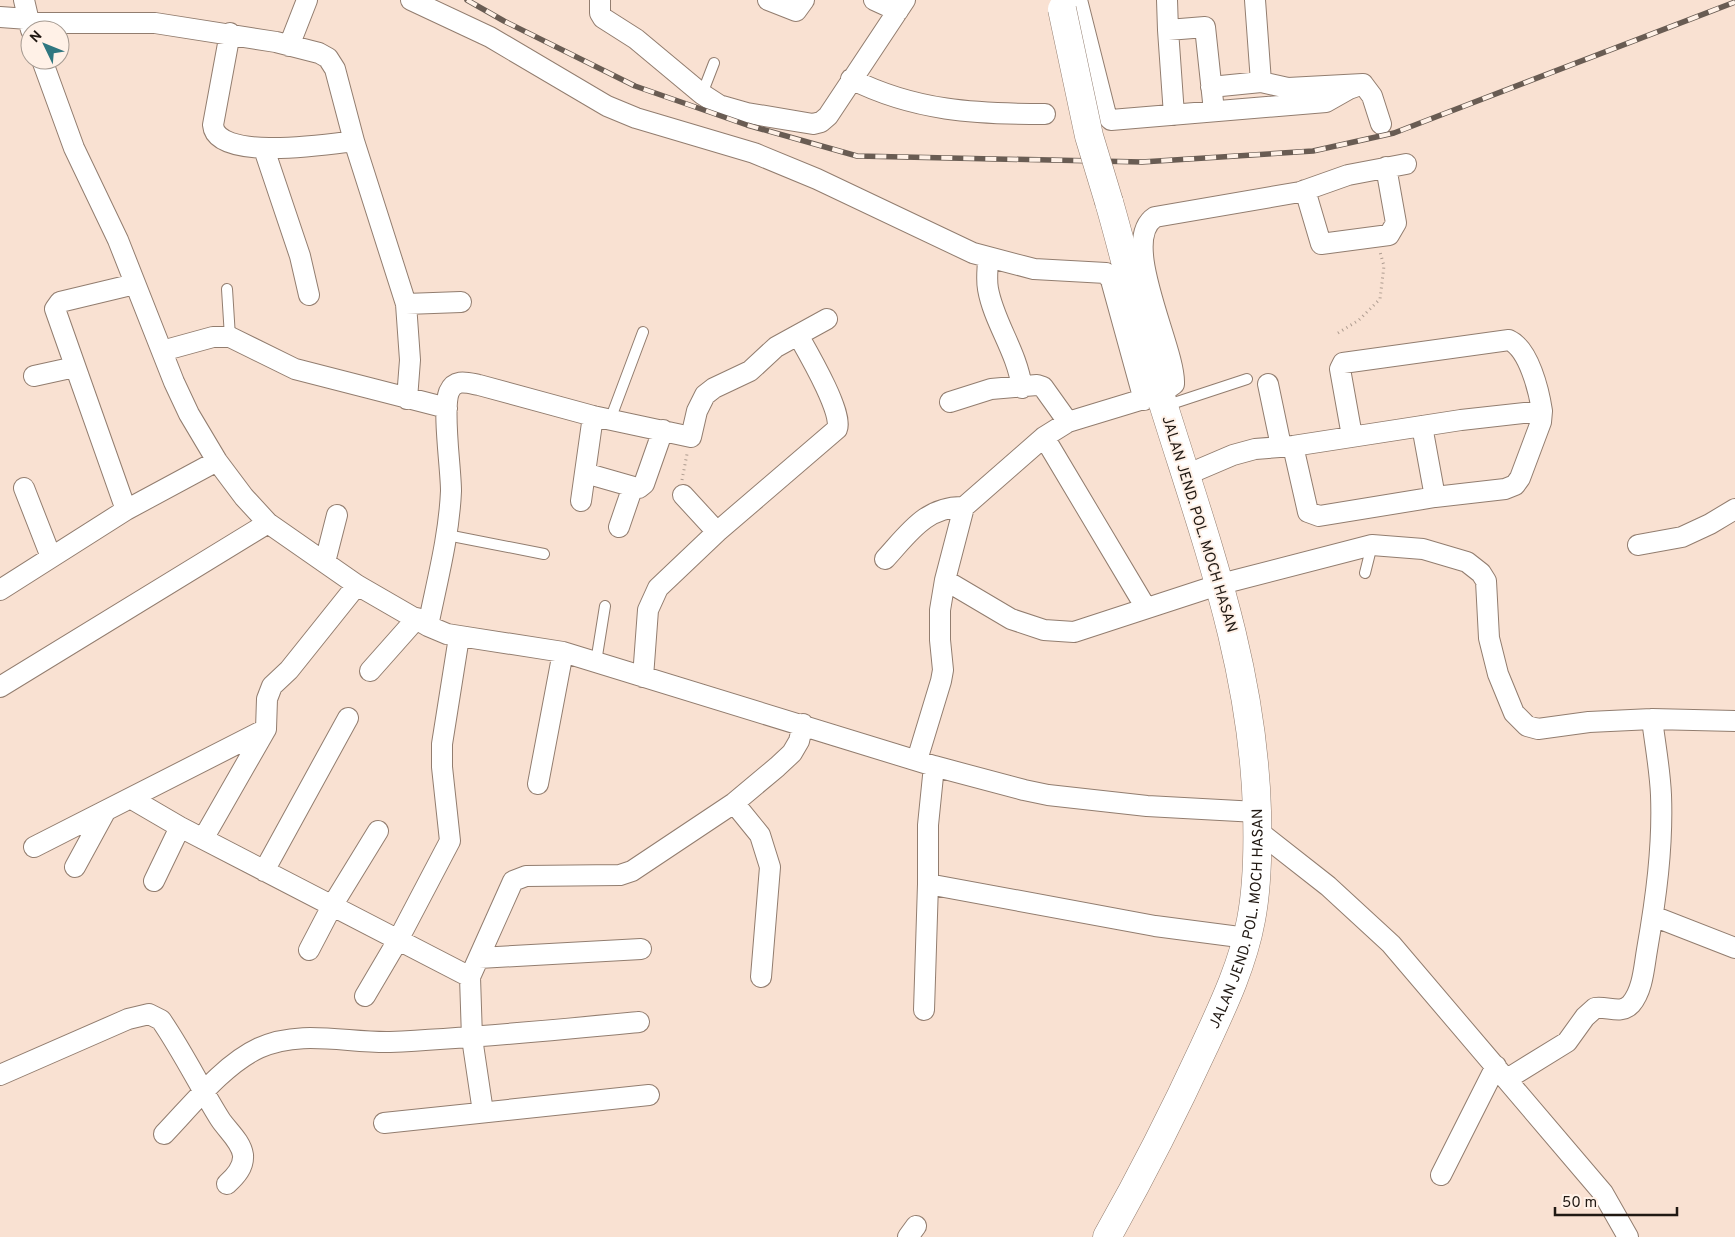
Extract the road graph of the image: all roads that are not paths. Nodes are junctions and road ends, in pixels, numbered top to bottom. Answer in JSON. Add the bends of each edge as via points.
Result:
{"nodes":[{"id":1,"x":307,"y":0,"type":"edge"},
{"id":2,"x":411,"y":0,"type":"edge"},
{"id":3,"x":600,"y":0,"type":"edge"},
{"id":4,"x":768,"y":0,"type":"edge"},
{"id":5,"x":804,"y":0,"type":"edge"},
{"id":6,"x":874,"y":0,"type":"edge"},
{"id":7,"x":1167,"y":0,"type":"edge"},
{"id":8,"x":1255,"y":0,"type":"edge"},
{"id":9,"x":1066,"y":3,"type":"edge"},
{"id":10,"x":902,"y":5,"type":"edge"},
{"id":11,"x":0,"y":16,"type":"edge"},
{"id":12,"x":28,"y":18,"type":"edge"},
{"id":13,"x":1168,"y":30,"type":"junction"},
{"id":14,"x":230,"y":33,"type":"junction"},
{"id":15,"x":289,"y":46,"type":"junction"},
{"id":16,"x":714,"y":63,"type":"dead end"},
{"id":17,"x":46,"y":70,"type":"edge"},
{"id":18,"x":851,"y":79,"type":"junction"},
{"id":19,"x":1262,"y":82,"type":"junction"},
{"id":20,"x":1363,"y":84,"type":"junction"},
{"id":21,"x":1212,"y":87,"type":"junction"},
{"id":22,"x":702,"y":94,"type":"junction"},
{"id":23,"x":1214,"y":111,"type":"junction"},
{"id":24,"x":1045,"y":114,"type":"dead end"},
{"id":25,"x":1174,"y":115,"type":"junction"},
{"id":26,"x":1382,"y":124,"type":"dead end"},
{"id":27,"x":354,"y":141,"type":"junction"},
{"id":28,"x":264,"y":148,"type":"junction"},
{"id":29,"x":1406,"y":164,"type":"dead end"},
{"id":30,"x":1386,"y":168,"type":"junction"},
{"id":31,"x":1306,"y":190,"type":"junction"},
{"id":32,"x":988,"y":258,"type":"junction"},
{"id":33,"x":135,"y":284,"type":"junction"},
{"id":34,"x":227,"y":289,"type":"dead end"},
{"id":35,"x":310,"y":295,"type":"dead end"},
{"id":36,"x":461,"y":302,"type":"dead end"},
{"id":37,"x":406,"y":304,"type":"junction"},
{"id":38,"x":827,"y":319,"type":"dead end"},
{"id":39,"x":643,"y":332,"type":"dead end"},
{"id":40,"x":798,"y":335,"type":"junction"},
{"id":41,"x":230,"y":337,"type":"junction"},
{"id":42,"x":162,"y":351,"type":"junction"},
{"id":43,"x":75,"y":367,"type":"junction"},
{"id":44,"x":34,"y":376,"type":"dead end"},
{"id":45,"x":1247,"y":379,"type":"dead end"},
{"id":46,"x":1268,"y":384,"type":"dead end"},
{"id":47,"x":1022,"y":388,"type":"junction"},
{"id":48,"x":407,"y":399,"type":"junction"},
{"id":49,"x":1156,"y":400,"type":"junction"},
{"id":50,"x":950,"y":402,"type":"dead end"},
{"id":51,"x":447,"y":408,"type":"junction"},
{"id":52,"x":1542,"y":411,"type":"junction"},
{"id":53,"x":602,"y":418,"type":"junction"},
{"id":54,"x":1068,"y":422,"type":"junction"},
{"id":55,"x":1422,"y":426,"type":"junction"},
{"id":56,"x":663,"y":430,"type":"junction"},
{"id":57,"x":1352,"y":436,"type":"junction"},
{"id":58,"x":1044,"y":437,"type":"junction"},
{"id":59,"x":1287,"y":446,"type":"junction"},
{"id":60,"x":217,"y":461,"type":"junction"},
{"id":61,"x":585,"y":473,"type":"junction"},
{"id":62,"x":1186,"y":475,"type":"junction"},
{"id":63,"x":634,"y":487,"type":"junction"},
{"id":64,"x":24,"y":488,"type":"dead end"},
{"id":65,"x":683,"y":495,"type":"road end"},
{"id":66,"x":1435,"y":497,"type":"junction"},
{"id":67,"x":581,"y":501,"type":"dead end"},
{"id":68,"x":964,"y":506,"type":"junction"},
{"id":69,"x":1735,"y":508,"type":"edge"},
{"id":70,"x":126,"y":510,"type":"junction"},
{"id":71,"x":337,"y":515,"type":"dead end"},
{"id":72,"x":268,"y":523,"type":"junction"},
{"id":73,"x":619,"y":527,"type":"dead end"},
{"id":74,"x":717,"y":532,"type":"junction"},
{"id":75,"x":447,"y":535,"type":"junction"},
{"id":76,"x":1638,"y":544,"type":"dead end"},
{"id":77,"x":1372,"y":545,"type":"junction"},
{"id":78,"x":544,"y":554,"type":"dead end"},
{"id":79,"x":51,"y":557,"type":"junction"},
{"id":80,"x":885,"y":559,"type":"dead end"},
{"id":81,"x":325,"y":562,"type":"junction"},
{"id":82,"x":1365,"y":573,"type":"dead end"},
{"id":83,"x":945,"y":580,"type":"junction"},
{"id":84,"x":1221,"y":584,"type":"junction"},
{"id":85,"x":357,"y":585,"type":"junction"},
{"id":86,"x":0,"y":590,"type":"edge"},
{"id":87,"x":605,"y":606,"type":"dead end"},
{"id":88,"x":1146,"y":608,"type":"junction"},
{"id":89,"x":422,"y":622,"type":"junction"},
{"id":90,"x":459,"y":636,"type":"junction"},
{"id":91,"x":563,"y":652,"type":"junction"},
{"id":92,"x":596,"y":662,"type":"junction"},
{"id":93,"x":370,"y":671,"type":"dead end"},
{"id":94,"x":643,"y":676,"type":"junction"},
{"id":95,"x":0,"y":687,"type":"edge"},
{"id":96,"x":348,"y":718,"type":"dead end"},
{"id":97,"x":1652,"y":719,"type":"junction"},
{"id":98,"x":1735,"y":721,"type":"edge"},
{"id":99,"x":803,"y":724,"type":"junction"},
{"id":100,"x":266,"y":729,"type":"junction"},
{"id":101,"x":925,"y":763,"type":"junction"},
{"id":102,"x":538,"y":784,"type":"dead end"},
{"id":103,"x":132,"y":799,"type":"junction"},
{"id":104,"x":734,"y":803,"type":"junction"},
{"id":105,"x":105,"y":812,"type":"junction"},
{"id":106,"x":1258,"y":821,"type":"junction"},
{"id":107,"x":180,"y":827,"type":"junction"},
{"id":108,"x":378,"y":831,"type":"dead end"},
{"id":109,"x":203,"y":839,"type":"junction"},
{"id":110,"x":34,"y":847,"type":"dead end"},
{"id":111,"x":75,"y":867,"type":"dead end"},
{"id":112,"x":264,"y":871,"type":"junction"},
{"id":113,"x":154,"y":881,"type":"dead end"},
{"id":114,"x":928,"y":884,"type":"junction"},
{"id":115,"x":332,"y":906,"type":"junction"},
{"id":116,"x":1653,"y":916,"type":"junction"},
{"id":117,"x":1247,"y":938,"type":"junction"},
{"id":118,"x":398,"y":940,"type":"junction"},
{"id":119,"x":1735,"y":948,"type":"edge"},
{"id":120,"x":641,"y":949,"type":"dead end"},
{"id":121,"x":309,"y":950,"type":"dead end"},
{"id":122,"x":479,"y":958,"type":"junction"},
{"id":123,"x":470,"y":977,"type":"junction"},
{"id":124,"x":761,"y":977,"type":"dead end"},
{"id":125,"x":365,"y":996,"type":"dead end"},
{"id":126,"x":924,"y":1010,"type":"dead end"},
{"id":127,"x":639,"y":1022,"type":"dead end"},
{"id":128,"x":472,"y":1038,"type":"junction"},
{"id":129,"x":1501,"y":1073,"type":"junction"},
{"id":130,"x":0,"y":1074,"type":"edge"},
{"id":131,"x":205,"y":1092,"type":"junction"},
{"id":132,"x":649,"y":1095,"type":"dead end"},
{"id":133,"x":483,"y":1112,"type":"junction"},
{"id":134,"x":384,"y":1124,"type":"dead end"},
{"id":135,"x":164,"y":1134,"type":"dead end"},
{"id":136,"x":1440,"y":1175,"type":"dead end"},
{"id":137,"x":227,"y":1184,"type":"dead end"},
{"id":138,"x":1107,"y":1237,"type":"edge"},
{"id":139,"x":1628,"y":1237,"type":"edge"}],
"edges":[{"from":1,"to":15,"type":"street"},
{"from":2,"to":32,"type":"street","via":[[490,37],[607,106],[636,118],[754,153]]},
{"from":3,"to":22,"type":"street","via":[[600,16],[636,39]]},
{"from":4,"to":5,"type":"street","via":[[796,11]]},
{"from":6,"to":10,"type":"street"},
{"from":7,"to":13,"type":"street"},
{"from":8,"to":19,"type":"street"},
{"from":9,"to":25,"type":"street","via":[[1106,115],[1111,120],[1121,120]]},
{"from":9,"to":49,"type":"main road","name":"JALAN JEND. POL. MOCH HASAN","bridge":true,"via":[[1089,136],[1109,202]]},
{"from":10,"to":18,"type":"street"},
{"from":11,"to":12,"type":"street"},
{"from":12,"to":14,"type":"street","via":[[155,22]]},
{"from":13,"to":21,"type":"street","via":[[1211,26]]},
{"from":13,"to":25,"type":"street"},
{"from":14,"to":15,"type":"street"},
{"from":14,"to":28,"type":"street","via":[[214,130],[226,141]]},
{"from":15,"to":27,"type":"street","via":[[318,53],[333,63]]},
{"from":16,"to":22,"type":"lane"},
{"from":17,"to":33,"type":"street","via":[[74,148]]},
{"from":18,"to":22,"type":"street","via":[[828,116],[813,124],[727,108]]},
{"from":18,"to":24,"type":"street","via":[[876,92],[920,105],[989,114]]},
{"from":19,"to":20,"type":"street","via":[[1288,88]]},
{"from":19,"to":21,"type":"street"},
{"from":20,"to":23,"type":"street","via":[[1326,102]]},
{"from":20,"to":26,"type":"street","via":[[1372,96]]},
{"from":21,"to":23,"type":"street"},
{"from":23,"to":25,"type":"street"},
{"from":27,"to":28,"type":"street"},
{"from":27,"to":37,"type":"street"},
{"from":28,"to":35,"type":"street","via":[[298,248]]},
{"from":29,"to":30,"type":"street"},
{"from":30,"to":31,"type":"street","via":[[1348,175]]},
{"from":30,"to":31,"type":"street","via":[[1396,223],[1389,235],[1322,244]]},
{"from":31,"to":49,"type":"street","via":[[1155,217],[1147,224],[1143,263],[1174,382]]},
{"from":32,"to":47,"type":"street","via":[[987,288],[1015,355]]},
{"from":32,"to":49,"type":"street","via":[[1034,269],[1106,273],[1112,280]]},
{"from":33,"to":42,"type":"street"},
{"from":33,"to":43,"type":"street","via":[[57,304],[56,312]]},
{"from":34,"to":41,"type":"lane"},
{"from":36,"to":37,"type":"street"},
{"from":37,"to":48,"type":"street","via":[[410,360]]},
{"from":38,"to":40,"type":"street"},
{"from":39,"to":53,"type":"lane"},
{"from":40,"to":56,"type":"street","via":[[776,347],[750,371],[705,395],[690,436]]},
{"from":40,"to":74,"type":"street","via":[[824,384],[840,424],[837,430]]},
{"from":41,"to":42,"type":"street","via":[[213,337]]},
{"from":41,"to":48,"type":"street","via":[[295,369]]},
{"from":42,"to":60,"type":"street","via":[[189,414]]},
{"from":43,"to":44,"type":"street"},
{"from":43,"to":70,"type":"street"},
{"from":45,"to":49,"type":"lane"},
{"from":46,"to":59,"type":"street"},
{"from":47,"to":50,"type":"street","via":[[991,389]]},
{"from":47,"to":54,"type":"street","via":[[1043,387]]},
{"from":48,"to":51,"type":"street"},
{"from":49,"to":54,"type":"street"},
{"from":49,"to":62,"type":"main road","name":"JALAN JEND. POL. MOCH HASAN"},
{"from":51,"to":53,"type":"street","via":[[449,392],[462,382]]},
{"from":51,"to":75,"type":"street","via":[[451,489]]},
{"from":52,"to":55,"type":"street"},
{"from":52,"to":57,"type":"street","via":[[1535,379],[1519,349],[1509,340],[1343,363],[1340,369]]},
{"from":52,"to":66,"type":"street","via":[[1541,422],[1515,485]]},
{"from":53,"to":56,"type":"street"},
{"from":53,"to":61,"type":"street"},
{"from":54,"to":58,"type":"street"},
{"from":55,"to":57,"type":"street"},
{"from":55,"to":66,"type":"street"},
{"from":56,"to":63,"type":"street","via":[[644,484]]},
{"from":57,"to":59,"type":"street"},
{"from":58,"to":68,"type":"street"},
{"from":58,"to":88,"type":"street"},
{"from":59,"to":62,"type":"street","via":[[1233,455]]},
{"from":59,"to":66,"type":"street","via":[[1308,512],[1313,515]]},
{"from":60,"to":70,"type":"street"},
{"from":60,"to":72,"type":"street"},
{"from":61,"to":63,"type":"street"},
{"from":61,"to":67,"type":"street"},
{"from":62,"to":84,"type":"main road","name":"JALAN JEND. POL. MOCH HASAN"},
{"from":63,"to":73,"type":"street"},
{"from":64,"to":79,"type":"street"},
{"from":65,"to":74,"type":"street"},
{"from":68,"to":80,"type":"street","via":[[947,507],[922,519]]},
{"from":68,"to":83,"type":"street"},
{"from":69,"to":76,"type":"street","via":[[1682,537]]},
{"from":70,"to":79,"type":"street"},
{"from":71,"to":81,"type":"street"},
{"from":72,"to":81,"type":"street"},
{"from":72,"to":95,"type":"street"},
{"from":74,"to":94,"type":"street","via":[[658,588],[652,599],[648,610]]},
{"from":75,"to":78,"type":"lane"},
{"from":75,"to":89,"type":"street"},
{"from":77,"to":82,"type":"lane"},
{"from":77,"to":84,"type":"street"},
{"from":77,"to":97,"type":"street","via":[[1423,548],[1467,562],[1481,573],[1486,581],[1489,638],[1498,674],[1514,713],[1527,726],[1538,729],[1588,722]]},
{"from":79,"to":86,"type":"street"},
{"from":81,"to":85,"type":"street"},
{"from":83,"to":88,"type":"street","via":[[1011,619],[1044,630],[1074,632]]},
{"from":83,"to":101,"type":"street","via":[[940,610],[943,670]]},
{"from":84,"to":88,"type":"street"},
{"from":84,"to":106,"type":"main road","name":"JALAN JEND. POL. MOCH HASAN","via":[[1249,712]]},
{"from":85,"to":89,"type":"street"},
{"from":85,"to":100,"type":"street","via":[[289,670],[272,686],[267,699]]},
{"from":87,"to":92,"type":"lane"},
{"from":89,"to":90,"type":"street"},
{"from":89,"to":93,"type":"street"},
{"from":90,"to":91,"type":"street"},
{"from":90,"to":118,"type":"street","via":[[442,744],[450,841]]},
{"from":91,"to":92,"type":"street"},
{"from":91,"to":102,"type":"street"},
{"from":92,"to":94,"type":"street"},
{"from":94,"to":99,"type":"street"},
{"from":96,"to":112,"type":"street"},
{"from":97,"to":98,"type":"street"},
{"from":97,"to":116,"type":"street","via":[[1661,794],[1660,849]]},
{"from":99,"to":101,"type":"street"},
{"from":99,"to":104,"type":"street","via":[[792,753]]},
{"from":100,"to":103,"type":"street"},
{"from":100,"to":109,"type":"street"},
{"from":101,"to":106,"type":"street","via":[[1048,795]]},
{"from":101,"to":114,"type":"street"},
{"from":103,"to":105,"type":"street"},
{"from":103,"to":107,"type":"street"},
{"from":104,"to":122,"type":"street","via":[[625,874],[518,877]]},
{"from":104,"to":124,"type":"street","via":[[760,835],[770,867]]},
{"from":105,"to":110,"type":"street"},
{"from":105,"to":111,"type":"street"},
{"from":106,"to":117,"type":"main road","name":"JALAN JEND. POL. MOCH HASAN","via":[[1255,896]]},
{"from":106,"to":129,"type":"street","via":[[1391,944]]},
{"from":107,"to":109,"type":"street"},
{"from":107,"to":113,"type":"street"},
{"from":108,"to":115,"type":"street"},
{"from":109,"to":112,"type":"street"},
{"from":112,"to":115,"type":"street"},
{"from":114,"to":117,"type":"street","via":[[1155,926]]},
{"from":114,"to":126,"type":"street"},
{"from":115,"to":118,"type":"street"},
{"from":115,"to":121,"type":"street"},
{"from":116,"to":119,"type":"street"},
{"from":116,"to":129,"type":"street","via":[[1640,984],[1631,1003],[1619,1010],[1595,1008],[1567,1042]]},
{"from":117,"to":138,"type":"main road","name":"JALAN JEND. POL. MOCH HASAN","via":[[1220,1012],[1174,1112]]},
{"from":118,"to":123,"type":"street"},
{"from":118,"to":125,"type":"street"},
{"from":120,"to":122,"type":"street"},
{"from":122,"to":123,"type":"street"},
{"from":123,"to":128,"type":"street"},
{"from":127,"to":128,"type":"street"},
{"from":128,"to":131,"type":"street","via":[[365,1042],[307,1038],[279,1040],[235,1063]]},
{"from":128,"to":133,"type":"street"},
{"from":129,"to":136,"type":"street"},
{"from":129,"to":139,"type":"street","via":[[1603,1194]]},
{"from":130,"to":131,"type":"street","via":[[128,1018],[148,1014],[161,1020]]},
{"from":131,"to":135,"type":"street"},
{"from":131,"to":137,"type":"street","via":[[243,1156],[237,1174]]},
{"from":132,"to":133,"type":"street"},
{"from":133,"to":134,"type":"street"}]}
